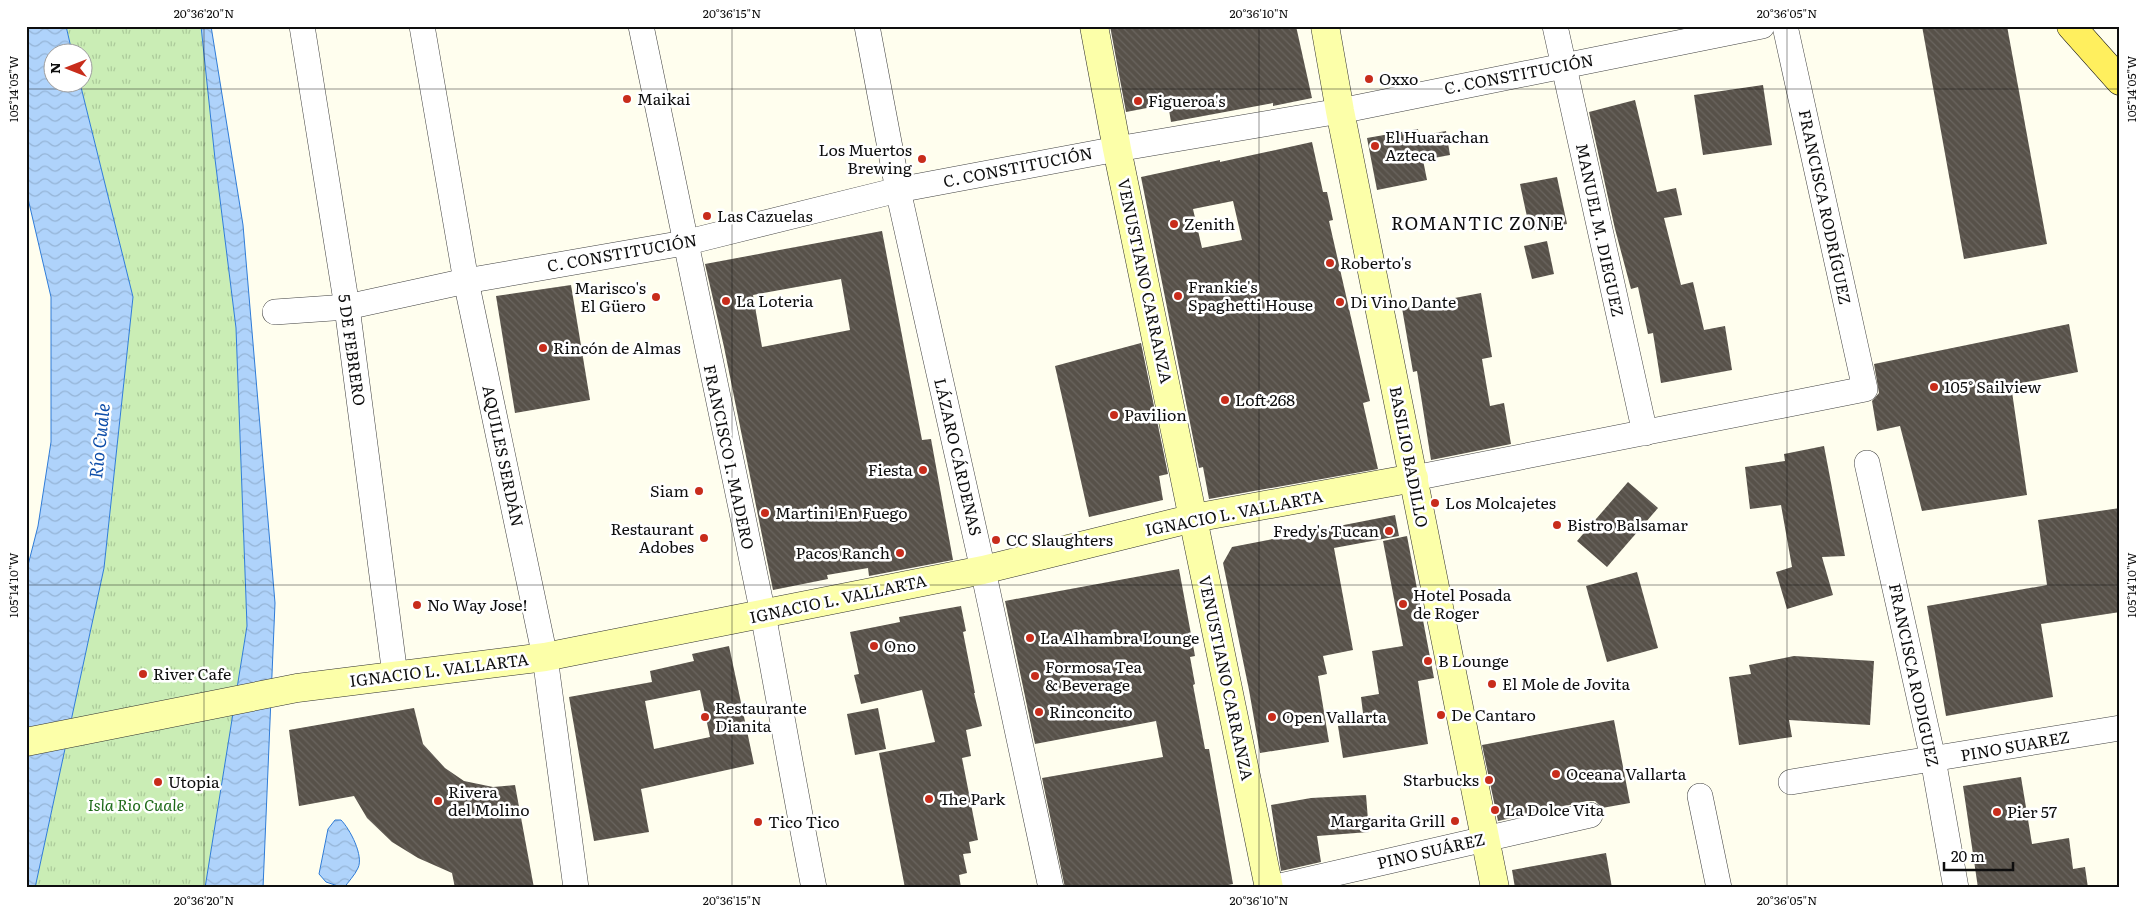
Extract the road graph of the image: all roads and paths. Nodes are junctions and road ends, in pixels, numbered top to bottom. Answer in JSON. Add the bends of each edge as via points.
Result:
{"nodes":[{"id":1,"x":302,"y":26,"type":"edge"},
{"id":2,"x":422,"y":26,"type":"edge"},
{"id":3,"x":641,"y":26,"type":"edge"},
{"id":4,"x":868,"y":26,"type":"edge"},
{"id":5,"x":1094,"y":26,"type":"edge"},
{"id":6,"x":1325,"y":26,"type":"edge"},
{"id":7,"x":1555,"y":26,"type":"edge"},
{"id":8,"x":1762,"y":26,"type":"edge"},
{"id":9,"x":1785,"y":26,"type":"edge"},
{"id":10,"x":2071,"y":26,"type":"edge"},
{"id":11,"x":1564,"y":65,"type":"junction"},
{"id":12,"x":2120,"y":81,"type":"edge"},
{"id":13,"x":1340,"y":111,"type":"junction"},
{"id":14,"x":1117,"y":149,"type":"junction"},
{"id":15,"x":898,"y":190,"type":"junction"},
{"id":16,"x":684,"y":243,"type":"junction"},
{"id":17,"x":466,"y":281,"type":"junction"},
{"id":18,"x":347,"y":307,"type":"junction"},
{"id":19,"x":275,"y":312,"type":"dead end"},
{"id":20,"x":1865,"y":389,"type":"joint"},
{"id":21,"x":1645,"y":433,"type":"junction"},
{"id":22,"x":1867,"y":463,"type":"dead end"},
{"id":23,"x":1414,"y":478,"type":"junction"},
{"id":24,"x":1194,"y":518,"type":"junction"},
{"id":25,"x":983,"y":570,"type":"junction"},
{"id":26,"x":763,"y":615,"type":"junction"},
{"id":27,"x":545,"y":657,"type":"junction"},
{"id":28,"x":395,"y":675,"type":"junction"},
{"id":29,"x":2120,"y":728,"type":"edge"},
{"id":30,"x":26,"y":742,"type":"edge"},
{"id":31,"x":1933,"y":760,"type":"junction"},
{"id":32,"x":1791,"y":782,"type":"dead end"},
{"id":33,"x":1700,"y":796,"type":"dead end"},
{"id":34,"x":1590,"y":815,"type":"dead end"},
{"id":35,"x":1486,"y":838,"type":"junction"},
{"id":36,"x":576,"y":888,"type":"edge"},
{"id":37,"x":814,"y":888,"type":"edge"},
{"id":38,"x":1051,"y":888,"type":"edge"},
{"id":39,"x":1270,"y":888,"type":"edge"},
{"id":40,"x":1496,"y":888,"type":"edge"},
{"id":41,"x":1719,"y":888,"type":"edge"},
{"id":42,"x":1956,"y":888,"type":"edge"}],
"edges":[{"from":1,"to":18,"type":"street","name":"5 DE FEBRERO"},
{"from":2,"to":17,"type":"street","name":"AQUILES SERDÁN"},
{"from":3,"to":16,"type":"street","name":"FRANCISCO I. MADERO"},
{"from":4,"to":15,"type":"street","name":"LÁZARO CÁRDENAS"},
{"from":5,"to":14,"type":"main road","name":"VENUSTIANO CARRANZA"},
{"from":6,"to":13,"type":"main road","name":"BASILIO BADILLO"},
{"from":7,"to":11,"type":"street","name":"MANUEL M. DIEGUEZ"},
{"from":8,"to":11,"type":"street","name":"C. CONSTITUCIÓN"},
{"from":9,"to":20,"type":"street","name":"FRANCISCA RODRÍGUEZ"},
{"from":10,"to":12,"type":"main road"},
{"from":11,"to":13,"type":"street","name":"C. CONSTITUCIÓN"},
{"from":11,"to":21,"type":"street","name":"MANUEL M. DIEGUEZ"},
{"from":13,"to":14,"type":"street","name":"C. CONSTITUCIÓN"},
{"from":13,"to":23,"type":"main road","name":"BASILIO BADILLO"},
{"from":14,"to":15,"type":"street","name":"C. CONSTITUCIÓN"},
{"from":14,"to":24,"type":"main road","name":"VENUSTIANO CARRANZA"},
{"from":15,"to":16,"type":"street","name":"C. CONSTITUCIÓN"},
{"from":15,"to":25,"type":"street","name":"LÁZARO CÁRDENAS"},
{"from":16,"to":17,"type":"street","name":"C. CONSTITUCIÓN"},
{"from":16,"to":26,"type":"street","name":"FRANCISCO I. MADERO"},
{"from":17,"to":18,"type":"street","name":"C. CONSTITUCIÓN"},
{"from":17,"to":27,"type":"street","name":"AQUILES SERDÁN"},
{"from":18,"to":19,"type":"street","name":"C. CONSTITUCIÓN"},
{"from":18,"to":28,"type":"street","name":"5 DE FEBRERO"},
{"from":20,"to":21,"type":"street","name":"IGNACIO L. VALLARTA"},
{"from":21,"to":23,"type":"street","name":"IGNACIO L. VALLARTA"},
{"from":22,"to":31,"type":"street","name":"FRANCISCA RODIGUEZ"},
{"from":23,"to":24,"type":"main road","name":"IGNACIO L. VALLARTA"},
{"from":23,"to":35,"type":"main road","name":"BASILIO BADILLO"},
{"from":24,"to":25,"type":"main road","name":"IGNACIO L. VALLARTA"},
{"from":24,"to":39,"type":"main road","name":"VENUSTIANO CARRANZA"},
{"from":25,"to":26,"type":"main road","name":"IGNACIO L. VALLARTA"},
{"from":25,"to":38,"type":"street","name":"LÁZARO CÁRDENAS"},
{"from":26,"to":27,"type":"main road","name":"IGNACIO L. VALLARTA"},
{"from":26,"to":37,"type":"street","name":"FRANCISCO I. MADERO"},
{"from":27,"to":28,"type":"main road","name":"IGNACIO L. VALLARTA"},
{"from":27,"to":36,"type":"street","name":"AQUILES SERDÁN"},
{"from":28,"to":30,"type":"main road","name":"IGNACIO L. VALLARTA","via":[[297,688]]},
{"from":29,"to":31,"type":"street","name":"PINO SUAREZ"},
{"from":31,"to":32,"type":"street","name":"PINO SUAREZ"},
{"from":31,"to":42,"type":"street","name":"FRANCISCA RODIGUEZ"},
{"from":33,"to":41,"type":"street"},
{"from":34,"to":35,"type":"street","name":"PINO SUÁREZ"},
{"from":35,"to":39,"type":"street","name":"PINO SUÁREZ"},
{"from":35,"to":40,"type":"main road","name":"BASILIO BADILLO"}]}
